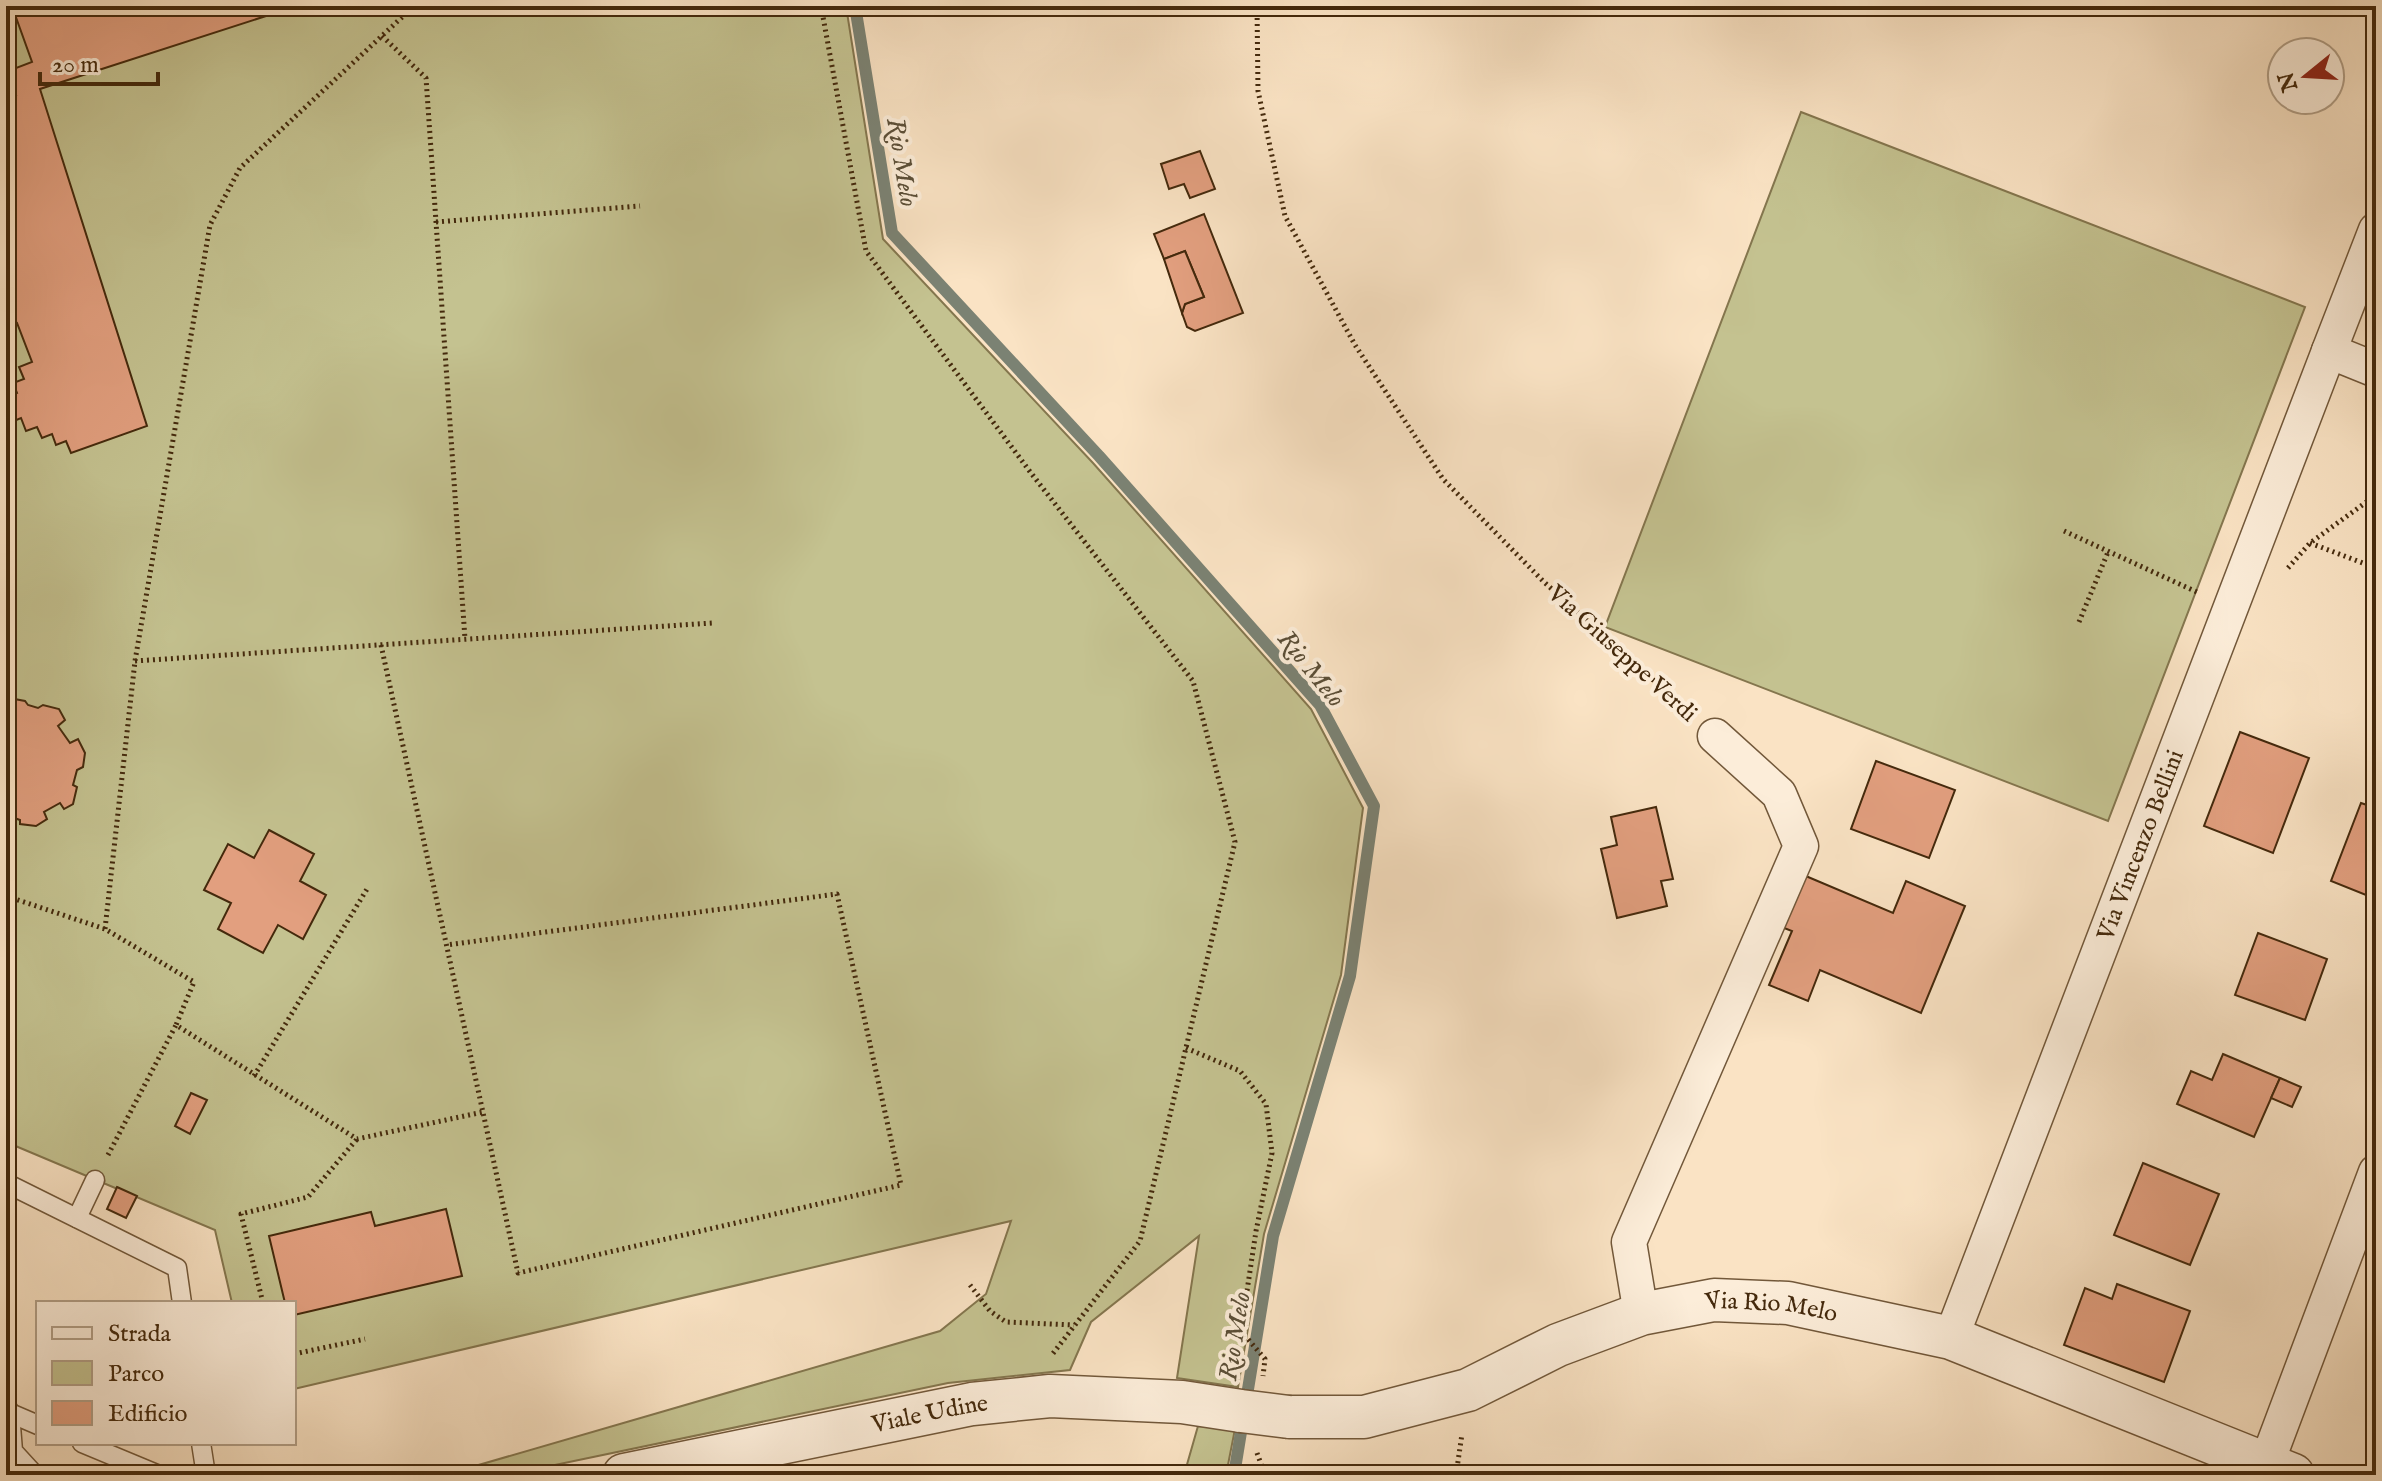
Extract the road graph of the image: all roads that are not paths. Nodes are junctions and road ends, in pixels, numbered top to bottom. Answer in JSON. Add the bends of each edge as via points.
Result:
{"nodes":[{"id":1,"x":2376,"y":230,"type":"edge"},
{"id":2,"x":2329,"y":351,"type":"junction"},
{"id":3,"x":2376,"y":370,"type":"edge"},
{"id":4,"x":1715,"y":736,"type":"road end"},
{"id":5,"x":2376,"y":1172,"type":"edge"},
{"id":6,"x":95,"y":1180,"type":"road end"},
{"id":7,"x":6,"y":1183,"type":"edge"},
{"id":8,"x":77,"y":1218,"type":"junction"},
{"id":9,"x":182,"y":1301,"type":"edge"},
{"id":10,"x":1641,"y":1314,"type":"junction"},
{"id":11,"x":1951,"y":1338,"type":"junction"},
{"id":12,"x":8,"y":1409,"type":"edge"},
{"id":13,"x":1262,"y":1416,"type":"joint"},
{"id":14,"x":36,"y":1424,"type":"edge"},
{"id":15,"x":201,"y":1445,"type":"edge"},
{"id":16,"x":104,"y":1447,"type":"edge"},
{"id":17,"x":2280,"y":1470,"type":"edge"},
{"id":18,"x":35,"y":1475,"type":"edge"},
{"id":19,"x":159,"y":1475,"type":"edge"},
{"id":20,"x":206,"y":1475,"type":"edge"},
{"id":21,"x":624,"y":1475,"type":"edge"}],
"edges":[{"from":1,"to":2,"type":"street","name":"Via Vincenzo Bellini"},
{"from":2,"to":3,"type":"street"},
{"from":2,"to":11,"type":"street","name":"Via Vincenzo Bellini"},
{"from":4,"to":10,"type":"street","name":"Via Giuseppe Verdi","via":[[1779,794],[1801,846],[1629,1242]]},
{"from":5,"to":17,"type":"street"},
{"from":6,"to":8,"type":"lane"},
{"from":7,"to":8,"type":"lane"},
{"from":8,"to":9,"type":"lane","via":[[177,1268]]},
{"from":10,"to":11,"type":"street","name":"Via Rio Melo","via":[[1714,1300],[1788,1303]]},
{"from":10,"to":13,"type":"street","name":"Via Rio Melo","via":[[1558,1345],[1468,1390],[1364,1417]]},
{"from":11,"to":17,"type":"street","name":"Via Rio Melo"},
{"from":12,"to":14,"type":"lane"},
{"from":12,"to":18,"type":"lane","via":[[13,1451]]},
{"from":13,"to":21,"type":"street","name":"Viale Udine","via":[[1182,1402],[1050,1396],[972,1404]]},
{"from":15,"to":20,"type":"lane"},
{"from":16,"to":19,"type":"lane"}]}
